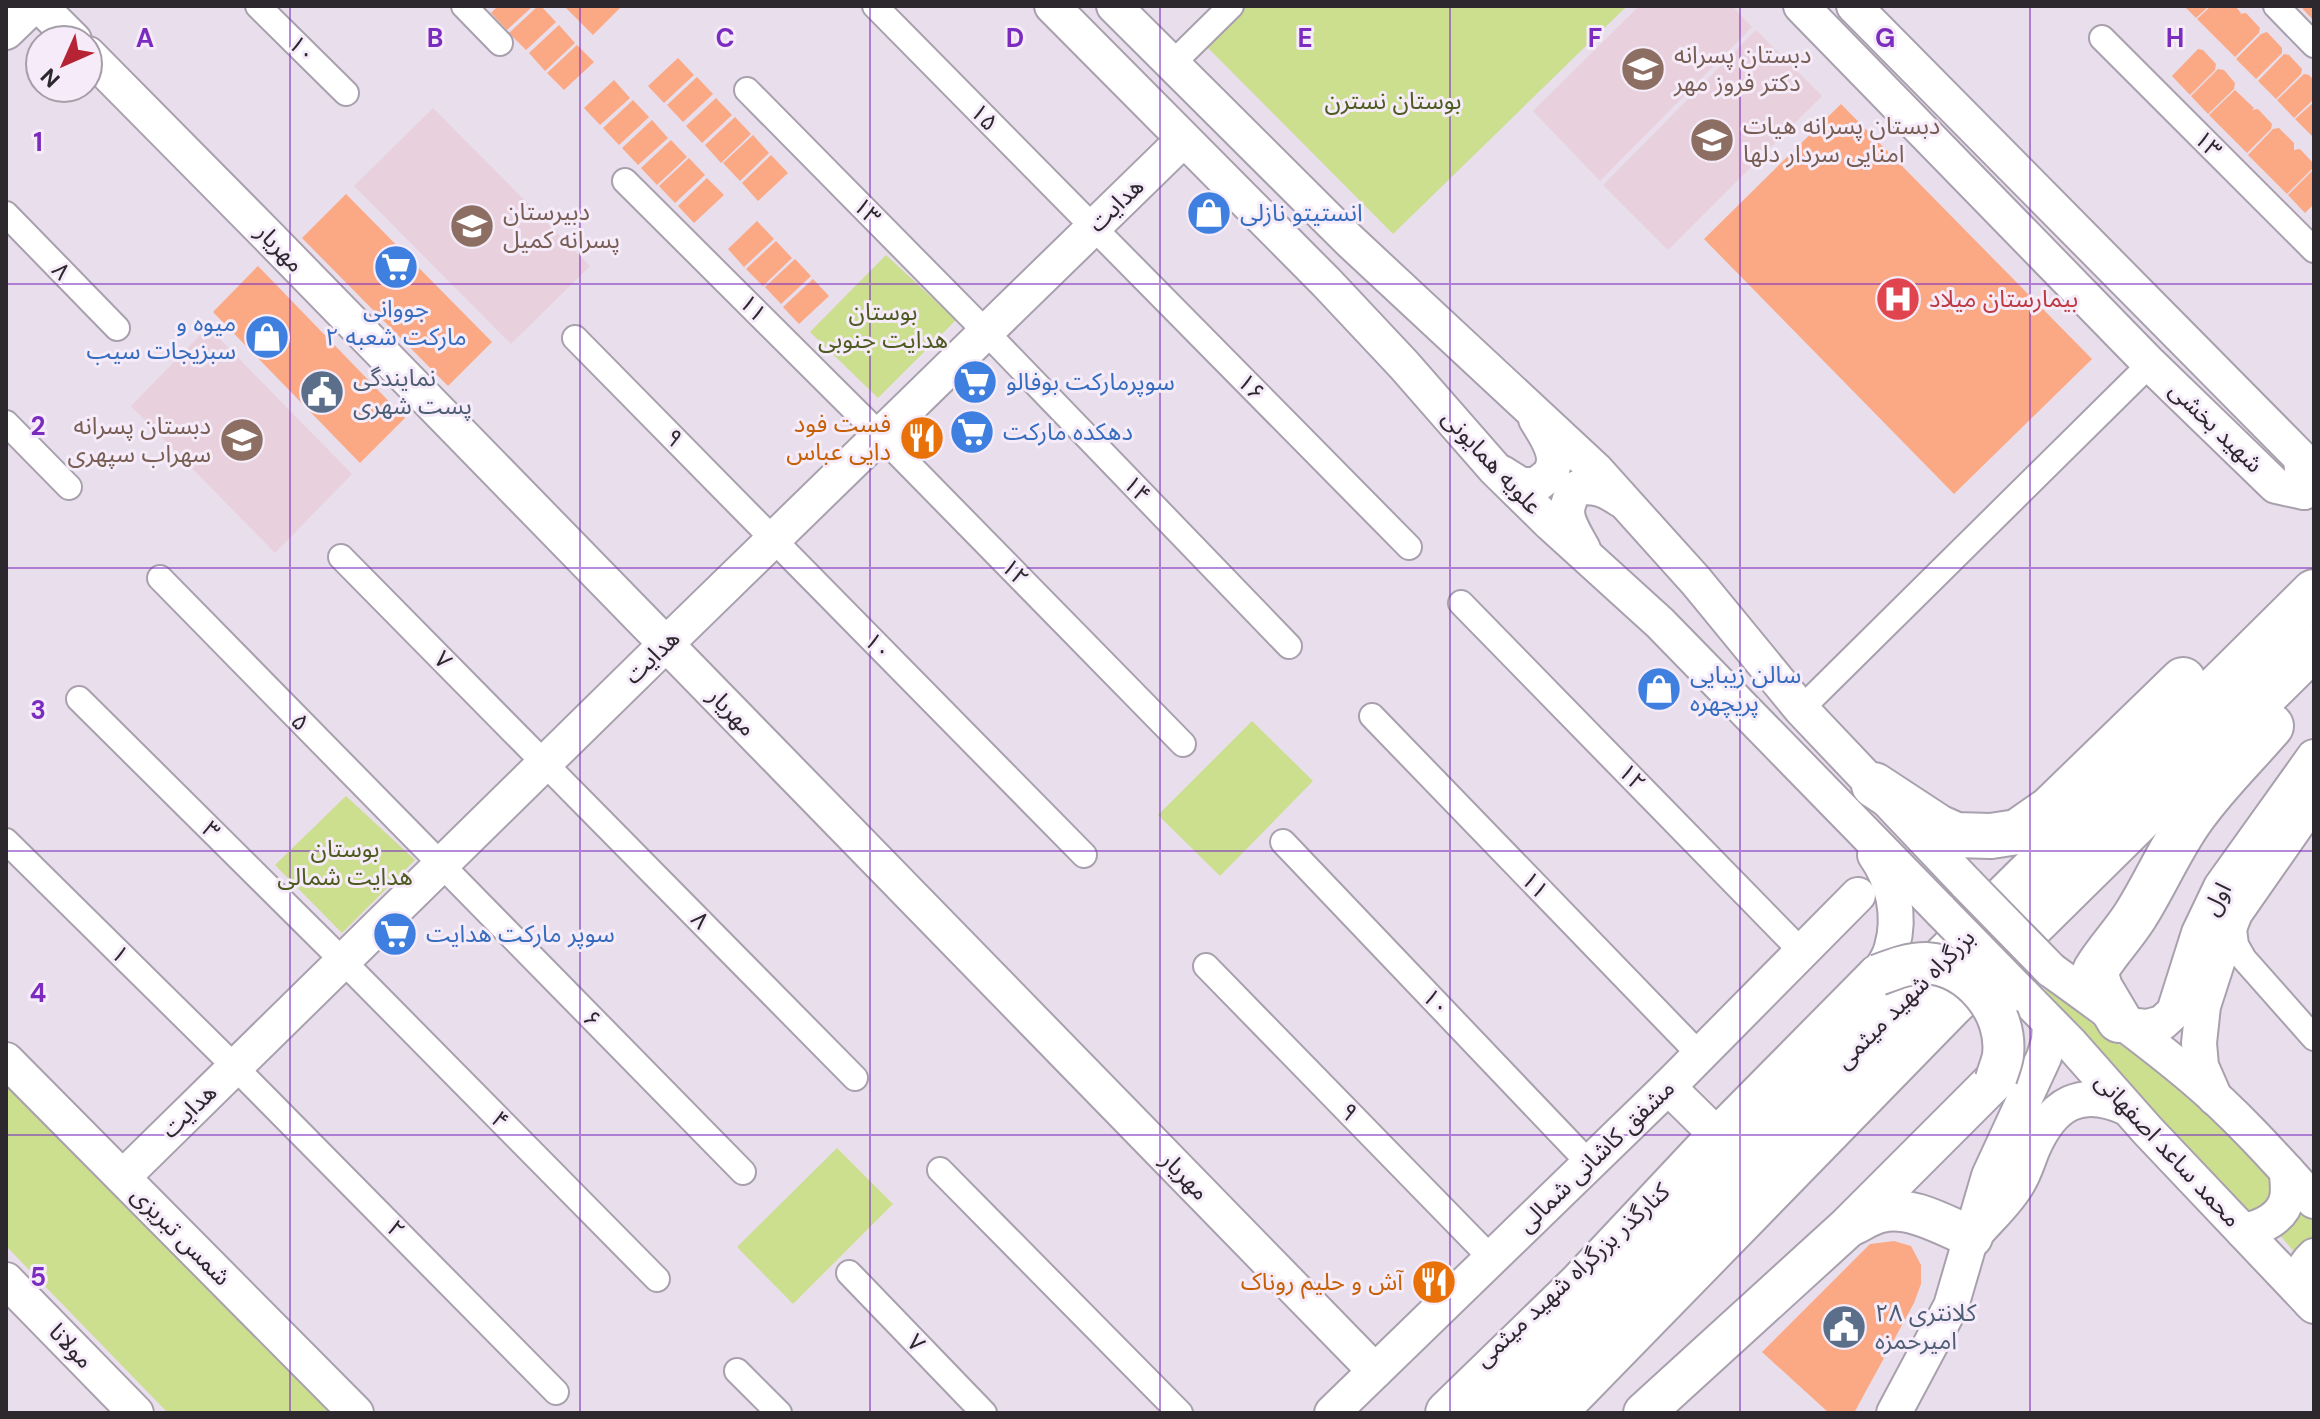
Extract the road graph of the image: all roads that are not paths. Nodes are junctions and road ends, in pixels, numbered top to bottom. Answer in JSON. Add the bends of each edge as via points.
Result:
{"nodes":[{"id":1,"x":33,"y":6,"type":"edge"},
{"id":2,"x":40,"y":6,"type":"edge"},
{"id":3,"x":258,"y":6,"type":"edge"},
{"id":4,"x":464,"y":6,"type":"edge"},
{"id":5,"x":875,"y":6,"type":"edge"},
{"id":6,"x":1052,"y":6,"type":"edge"},
{"id":7,"x":1114,"y":6,"type":"edge"},
{"id":8,"x":1231,"y":6,"type":"edge"},
{"id":9,"x":1801,"y":6,"type":"edge"},
{"id":10,"x":2276,"y":6,"type":"edge"},
{"id":11,"x":1855,"y":7,"type":"edge"},
{"id":12,"x":58,"y":24,"type":"edge"},
{"id":13,"x":6,"y":32,"type":"edge"},
{"id":14,"x":1830,"y":35,"type":"junction"},
{"id":15,"x":2102,"y":38,"type":"dead end"},
{"id":16,"x":1887,"y":40,"type":"junction"},
{"id":17,"x":500,"y":43,"type":"dead end"},
{"id":18,"x":2314,"y":45,"type":"edge"},
{"id":19,"x":1172,"y":64,"type":"junction"},
{"id":20,"x":1861,"y":65,"type":"junction"},
{"id":21,"x":104,"y":70,"type":"edge"},
{"id":22,"x":747,"y":90,"type":"dead end"},
{"id":23,"x":346,"y":93,"type":"dead end"},
{"id":24,"x":1183,"y":140,"type":"junction"},
{"id":25,"x":625,"y":181,"type":"dead end"},
{"id":26,"x":6,"y":214,"type":"edge"},
{"id":27,"x":1094,"y":228,"type":"junction"},
{"id":28,"x":2314,"y":250,"type":"edge"},
{"id":29,"x":117,"y":328,"type":"dead end"},
{"id":30,"x":986,"y":332,"type":"junction"},
{"id":31,"x":575,"y":338,"type":"dead end"},
{"id":32,"x":2150,"y":364,"type":"junction"},
{"id":33,"x":1529,"y":405,"type":"junction"},
{"id":34,"x":6,"y":423,"type":"edge"},
{"id":35,"x":880,"y":435,"type":"junction"},
{"id":36,"x":1495,"y":469,"type":"junction"},
{"id":37,"x":69,"y":487,"type":"dead end"},
{"id":38,"x":2309,"y":487,"type":"edge"},
{"id":39,"x":1631,"y":507,"type":"junction"},
{"id":40,"x":773,"y":539,"type":"junction"},
{"id":41,"x":1409,"y":547,"type":"dead end"},
{"id":42,"x":341,"y":557,"type":"dead end"},
{"id":43,"x":1588,"y":558,"type":"junction"},
{"id":44,"x":2314,"y":560,"type":"edge"},
{"id":45,"x":160,"y":578,"type":"dead end"},
{"id":46,"x":2314,"y":592,"type":"edge"},
{"id":47,"x":1461,"y":603,"type":"dead end"},
{"id":48,"x":666,"y":644,"type":"junction"},
{"id":49,"x":1289,"y":646,"type":"dead end"},
{"id":50,"x":2314,"y":647,"type":"edge"},
{"id":51,"x":2314,"y":676,"type":"edge"},
{"id":52,"x":79,"y":699,"type":"dead end"},
{"id":53,"x":1801,"y":709,"type":"junction"},
{"id":54,"x":1372,"y":716,"type":"dead end"},
{"id":55,"x":1183,"y":744,"type":"dead end"},
{"id":56,"x":2314,"y":757,"type":"edge"},
{"id":57,"x":545,"y":763,"type":"junction"},
{"id":58,"x":1858,"y":797,"type":"junction"},
{"id":59,"x":2314,"y":800,"type":"edge"},
{"id":60,"x":6,"y":841,"type":"edge"},
{"id":61,"x":1283,"y":842,"type":"dead end"},
{"id":62,"x":1084,"y":855,"type":"dead end"},
{"id":63,"x":440,"y":865,"type":"junction"},
{"id":64,"x":1858,"y":895,"type":"dead end"},
{"id":65,"x":2233,"y":919,"type":"junction"},
{"id":66,"x":1802,"y":952,"type":"junction"},
{"id":67,"x":343,"y":961,"type":"junction"},
{"id":68,"x":1206,"y":966,"type":"dead end"},
{"id":69,"x":2255,"y":974,"type":"junction"},
{"id":70,"x":1878,"y":975,"type":"junction"},
{"id":71,"x":2210,"y":984,"type":"junction"},
{"id":72,"x":2022,"y":994,"type":"joint"},
{"id":73,"x":2123,"y":1022,"type":"junction"},
{"id":74,"x":2050,"y":1023,"type":"junction"},
{"id":75,"x":2314,"y":1038,"type":"edge"},
{"id":76,"x":1699,"y":1054,"type":"junction"},
{"id":77,"x":6,"y":1060,"type":"edge"},
{"id":78,"x":235,"y":1067,"type":"junction"},
{"id":79,"x":855,"y":1078,"type":"dead end"},
{"id":80,"x":1668,"y":1087,"type":"junction"},
{"id":81,"x":2215,"y":1098,"type":"junction"},
{"id":82,"x":2127,"y":1108,"type":"junction"},
{"id":83,"x":1719,"y":1137,"type":"junction"},
{"id":84,"x":1589,"y":1163,"type":"junction"},
{"id":85,"x":940,"y":1170,"type":"dead end"},
{"id":86,"x":2287,"y":1171,"type":"junction"},
{"id":87,"x":743,"y":1172,"type":"dead end"},
{"id":88,"x":123,"y":1177,"type":"junction"},
{"id":89,"x":2314,"y":1201,"type":"edge"},
{"id":90,"x":1848,"y":1227,"type":"junction"},
{"id":91,"x":2243,"y":1231,"type":"junction"},
{"id":92,"x":1972,"y":1237,"type":"junction"},
{"id":93,"x":2314,"y":1256,"type":"edge"},
{"id":94,"x":1491,"y":1258,"type":"junction"},
{"id":95,"x":849,"y":1273,"type":"dead end"},
{"id":96,"x":657,"y":1279,"type":"dead end"},
{"id":97,"x":6,"y":1280,"type":"edge"},
{"id":98,"x":2312,"y":1304,"type":"edge"},
{"id":99,"x":737,"y":1371,"type":"dead end"},
{"id":100,"x":1375,"y":1371,"type":"junction"},
{"id":101,"x":556,"y":1392,"type":"dead end"},
{"id":102,"x":136,"y":1413,"type":"edge"},
{"id":103,"x":356,"y":1413,"type":"edge"},
{"id":104,"x":779,"y":1413,"type":"edge"},
{"id":105,"x":984,"y":1413,"type":"edge"},
{"id":106,"x":1180,"y":1413,"type":"edge"},
{"id":107,"x":1332,"y":1413,"type":"edge"},
{"id":108,"x":1425,"y":1413,"type":"edge"},
{"id":109,"x":1448,"y":1413,"type":"edge"},
{"id":110,"x":1502,"y":1413,"type":"edge"},
{"id":111,"x":1553,"y":1413,"type":"edge"},
{"id":112,"x":1644,"y":1413,"type":"edge"},
{"id":113,"x":1894,"y":1413,"type":"edge"}],
"edges":[{"from":1,"to":13,"type":"street"},
{"from":2,"to":12,"type":"street"},
{"from":3,"to":23,"type":"street","name":"۱۰"},
{"from":4,"to":17,"type":"street"},
{"from":5,"to":27,"type":"street","name":"۱۵"},
{"from":6,"to":24,"type":"street","name":"علویه همایونی"},
{"from":7,"to":19,"type":"street","name":"علویه همایونی"},
{"from":8,"to":19,"type":"street"},
{"from":9,"to":14,"type":"street","name":"شهید بخشی"},
{"from":10,"to":18,"type":"street"},
{"from":11,"to":14,"type":"street"},
{"from":11,"to":16,"type":"street","name":"شهید بخشی"},
{"from":14,"to":20,"type":"street","name":"شهید بخشی"},
{"from":15,"to":28,"type":"street","name":"۱۳"},
{"from":16,"to":20,"type":"street"},
{"from":16,"to":38,"type":"street","name":"شهید بخشی","via":[[2301,458]]},
{"from":19,"to":33,"type":"street","name":"علویه همایونی","via":[[1350,241]]},
{"from":20,"to":32,"type":"street","name":"شهید بخشی"},
{"from":21,"to":48,"type":"street","name":"مهریار"},
{"from":22,"to":30,"type":"street","name":"۱۳"},
{"from":24,"to":27,"type":"street","name":"هدایت"},
{"from":24,"to":36,"type":"street","name":"علویه همایونی","via":[[1327,283]]},
{"from":25,"to":35,"type":"street","name":"۱۱"},
{"from":26,"to":29,"type":"street","name":"۸"},
{"from":27,"to":30,"type":"street","name":"هدایت"},
{"from":27,"to":41,"type":"street","name":"۱۶"},
{"from":30,"to":35,"type":"street","name":"هدایت"},
{"from":30,"to":49,"type":"street","name":"۱۴"},
{"from":31,"to":40,"type":"street","name":"۹"},
{"from":32,"to":38,"type":"street","name":"شهید بخشی","via":[[2276,486]]},
{"from":32,"to":53,"type":"street"},
{"from":33,"to":36,"type":"street","via":[[1555,459],[1551,471],[1536,485],[1521,485]]},
{"from":33,"to":39,"type":"street","name":"علویه همایونی"},
{"from":34,"to":37,"type":"street"},
{"from":35,"to":40,"type":"street","name":"هدایت"},
{"from":35,"to":55,"type":"street","name":"۱۲"},
{"from":36,"to":43,"type":"street","name":"علویه همایونی"},
{"from":39,"to":43,"type":"street","via":[[1592,486],[1577,488],[1566,513]]},
{"from":39,"to":53,"type":"street","name":"علویه همایونی"},
{"from":40,"to":48,"type":"street","name":"هدایت"},
{"from":40,"to":62,"type":"street","name":"۱۰"},
{"from":42,"to":57,"type":"street","name":"۷"},
{"from":43,"to":58,"type":"street","name":"علویه همایونی"},
{"from":44,"to":58,"type":"highway","via":[[2276,588],[2050,809],[2017,832],[1956,835]]},
{"from":45,"to":63,"type":"street","name":"۵"},
{"from":46,"to":110,"type":"highway","name":"بزرگراه شهید میثمی","via":[[1929,973]]},
{"from":47,"to":66,"type":"street","name":"۱۲"},
{"from":48,"to":57,"type":"street","name":"هدایت"},
{"from":48,"to":100,"type":"street","name":"مهریار"},
{"from":50,"to":111,"type":"highway","name":"بزرگراه شهید میثمی","via":[[1950,1006]]},
{"from":51,"to":73,"type":"highway","via":[[2195,813],[2149,894],[2095,971]]},
{"from":52,"to":67,"type":"street","name":"۳"},
{"from":53,"to":58,"type":"street","name":"علویه همایونی"},
{"from":54,"to":76,"type":"street","name":"۱۱"},
{"from":56,"to":73,"type":"street","name":"اول","via":[[2221,887],[2199,933],[2174,1012],[2147,1027]]},
{"from":57,"to":63,"type":"street","name":"هدایت"},
{"from":57,"to":79,"type":"street","name":"۸"},
{"from":58,"to":70,"type":"street","via":[[1894,898],[1897,926],[1892,950]]},
{"from":58,"to":72,"type":"street","name":"علویه همایونی","bridge":true,"via":[[1941,911]]},
{"from":58,"to":73,"type":"street","name":"علویه همایونی","bridge":true,"via":[[1967,884],[2051,970]]},
{"from":59,"to":65,"type":"street","name":"اول"},
{"from":60,"to":78,"type":"street","name":"۱"},
{"from":61,"to":84,"type":"street","name":"۱۰"},
{"from":63,"to":67,"type":"street","name":"هدایت"},
{"from":63,"to":87,"type":"street","name":"۶"},
{"from":64,"to":66,"type":"street","name":"مشفق کاشانی شمالی"},
{"from":65,"to":69,"type":"street","via":[[2236,945]]},
{"from":65,"to":71,"type":"street","name":"اول"},
{"from":66,"to":76,"type":"street","name":"مشفق کاشانی شمالی"},
{"from":67,"to":78,"type":"street","name":"هدایت"},
{"from":67,"to":96,"type":"street","name":"۴"},
{"from":68,"to":94,"type":"street","name":"۹"},
{"from":69,"to":71,"type":"street","via":[[2232,973]]},
{"from":69,"to":75,"type":"street"},
{"from":70,"to":83,"type":"main road","name":"کنارگذر بزرگراه شهید میثمی"},
{"from":70,"to":90,"type":"main road","bridge":true,"via":[[1928,963],[1953,970],[1992,1004],[2003,1054],[1996,1079]]},
{"from":71,"to":81,"type":"street","name":"اول","via":[[2199,1043],[2201,1066]]},
{"from":72,"to":74,"type":"street","name":"محمد ساعد اصفهانی"},
{"from":73,"to":81,"type":"street"},
{"from":74,"to":82,"type":"street","name":"محمد ساعد اصفهانی"},
{"from":74,"to":92,"type":"street","via":[[2044,1057],[1989,1176]]},
{"from":76,"to":80,"type":"street","name":"مشفق کاشانی شمالی"},
{"from":77,"to":88,"type":"street","name":"شمس تبریزی"},
{"from":78,"to":88,"type":"street","name":"هدایت"},
{"from":78,"to":101,"type":"street","name":"۲"},
{"from":80,"to":83,"type":"street"},
{"from":80,"to":84,"type":"street","name":"مشفق کاشانی شمالی"},
{"from":81,"to":86,"type":"street"},
{"from":82,"to":91,"type":"street","name":"محمد ساعد اصفهانی"},
{"from":82,"to":92,"type":"street","via":[[2088,1097],[2067,1104],[2049,1121],[2018,1184]]},
{"from":83,"to":108,"type":"main road","name":"کنارگذر بزرگراه شهید میثمی"},
{"from":83,"to":109,"type":"highway","via":[[1580,1285]]},
{"from":84,"to":94,"type":"street","name":"مشفق کاشانی شمالی"},
{"from":85,"to":106,"type":"street"},
{"from":86,"to":89,"type":"street"},
{"from":86,"to":91,"type":"street","via":[[2281,1212],[2260,1228]]},
{"from":88,"to":103,"type":"street","name":"شمس تبریزی"},
{"from":90,"to":92,"type":"main road","via":[[1881,1212],[1900,1212]]},
{"from":90,"to":112,"type":"main road"},
{"from":91,"to":98,"type":"street","name":"محمد ساعد اصفهانی"},
{"from":92,"to":113,"type":"street","via":[[1951,1306]]},
{"from":93,"to":98,"type":"street","via":[[2304,1265],[2301,1279]]},
{"from":94,"to":100,"type":"street","name":"مشفق کاشانی شمالی"},
{"from":95,"to":105,"type":"street","name":"۷"},
{"from":97,"to":102,"type":"street","name":"مولانا"},
{"from":99,"to":104,"type":"street"},
{"from":100,"to":107,"type":"street","name":"مشفق کاشانی شمالی"}]}
